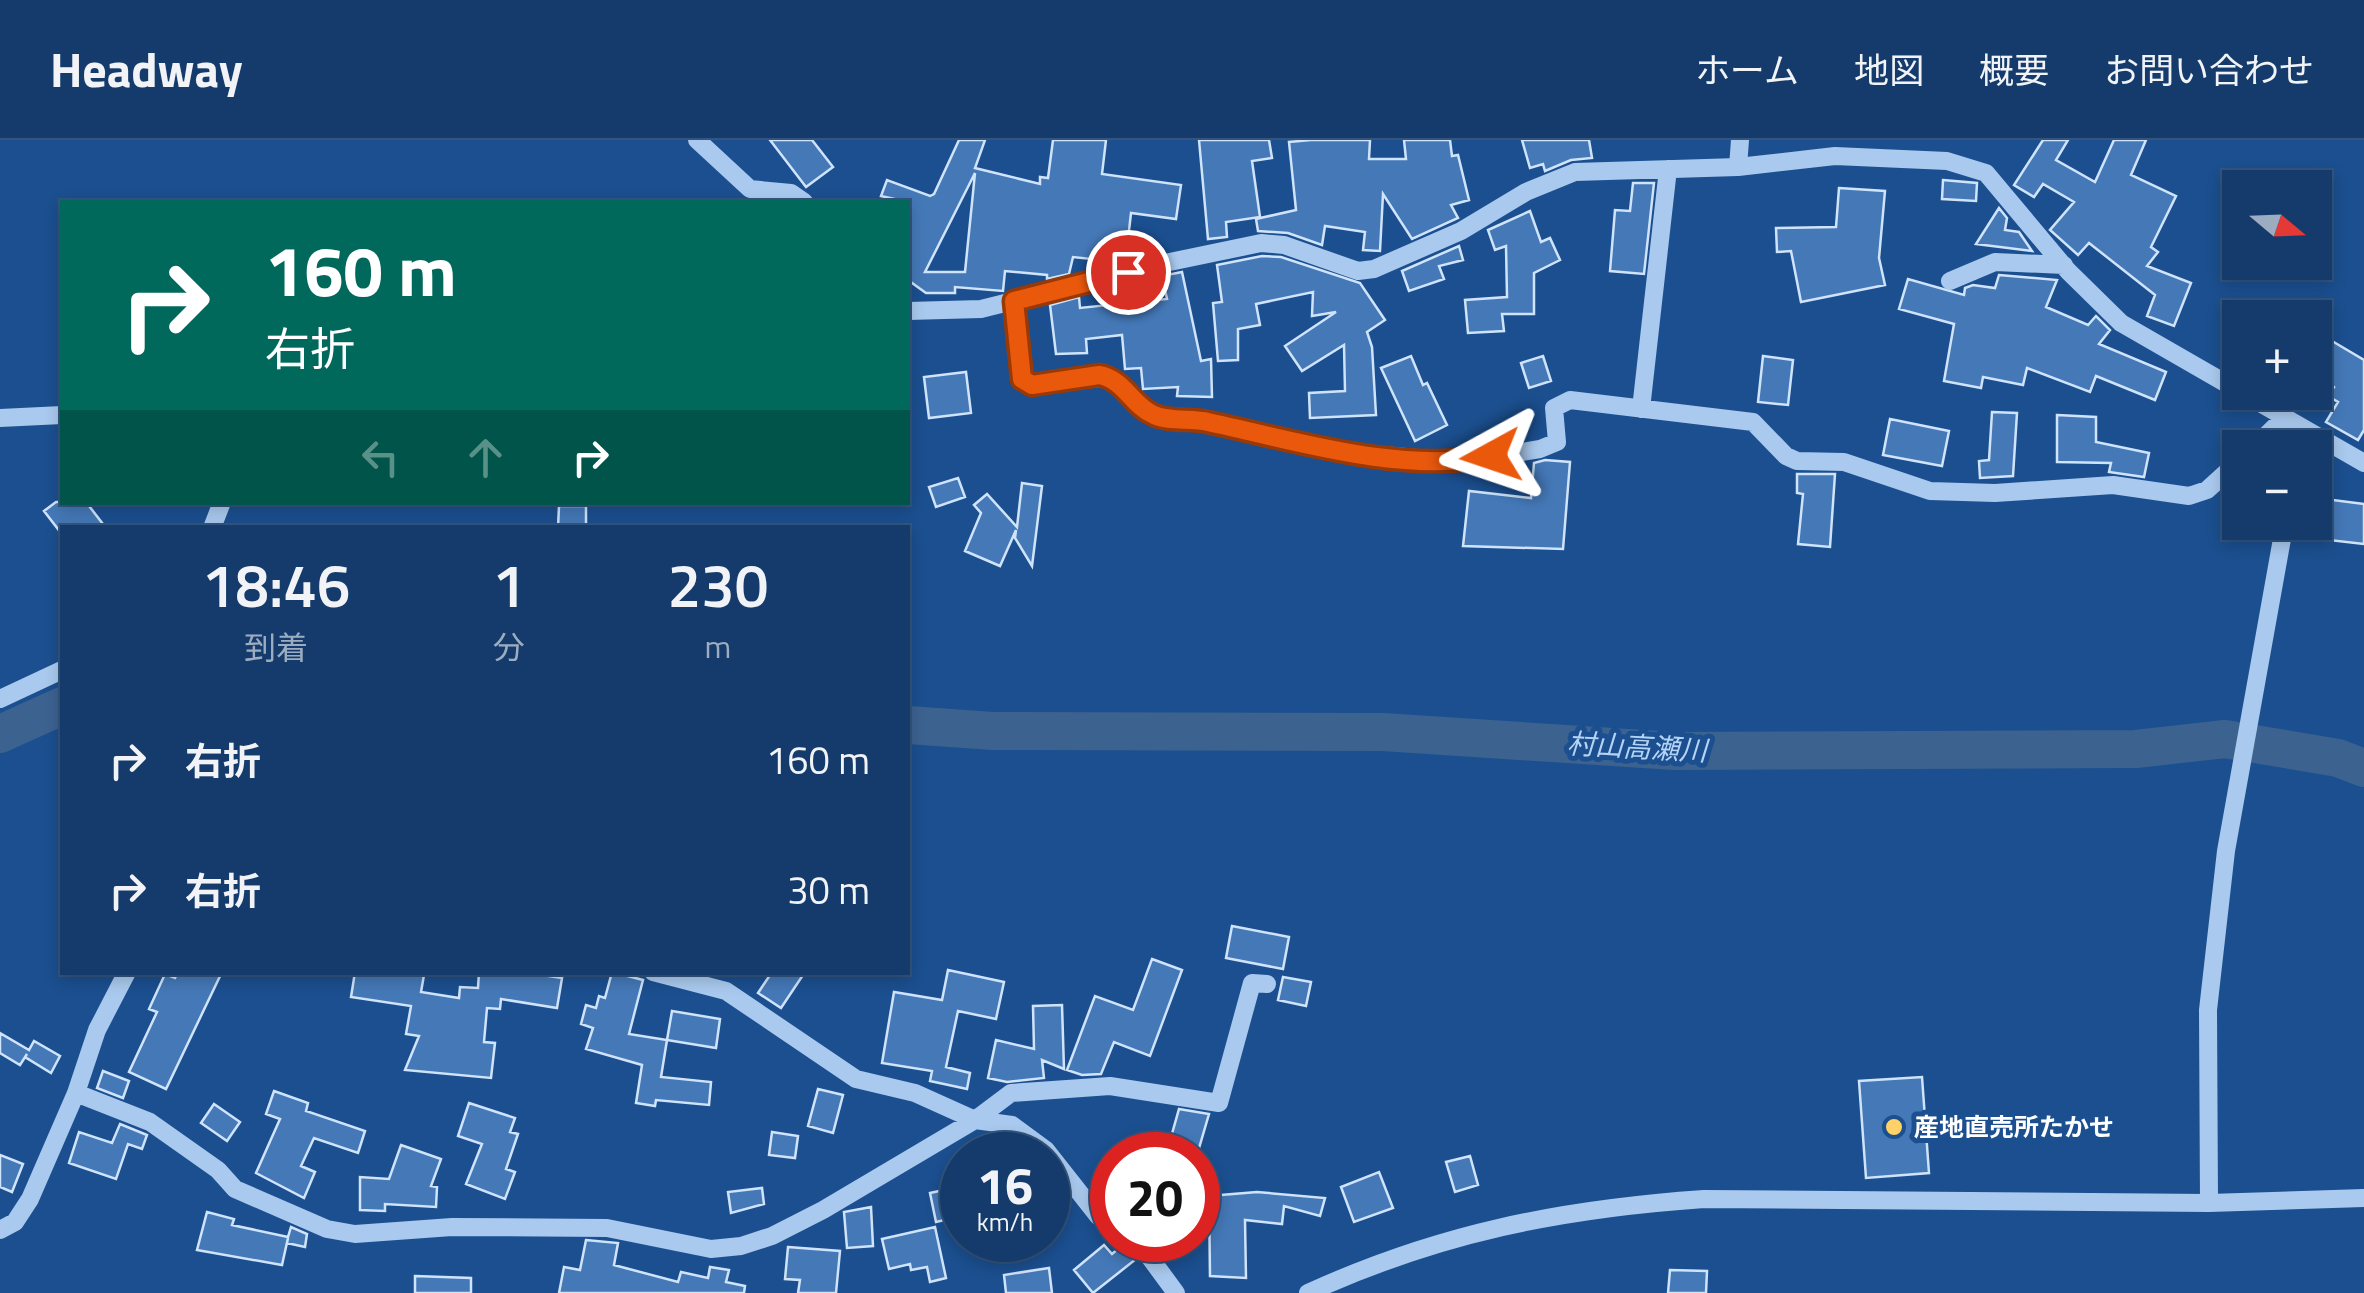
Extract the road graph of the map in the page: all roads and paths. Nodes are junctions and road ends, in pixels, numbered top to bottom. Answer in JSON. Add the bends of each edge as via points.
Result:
{"nodes":[{"id":1,"x":697,"y":140,"type":"edge"},
{"id":2,"x":1740,"y":140,"type":"edge"},
{"id":3,"x":1738,"y":167,"type":"junction"},
{"id":4,"x":1668,"y":169,"type":"junction"},
{"id":5,"x":801,"y":200,"type":"edge"},
{"id":6,"x":2064,"y":265,"type":"junction"},
{"id":7,"x":1950,"y":281,"type":"dead end"},
{"id":8,"x":1014,"y":301,"type":"junction"},
{"id":9,"x":910,"y":312,"type":"edge"},
{"id":10,"x":1641,"y":409,"type":"junction"},
{"id":11,"x":60,"y":415,"type":"edge"},
{"id":12,"x":0,"y":418,"type":"edge"},
{"id":13,"x":2283,"y":419,"type":"junction"},
{"id":14,"x":2272,"y":430,"type":"edge"},
{"id":15,"x":2293,"y":430,"type":"edge"},
{"id":16,"x":2332,"y":450,"type":"edge"},
{"id":17,"x":2364,"y":463,"type":"edge"},
{"id":18,"x":2222,"y":476,"type":"edge"},
{"id":19,"x":2282,"y":540,"type":"edge"},
{"id":20,"x":60,"y":671,"type":"edge"},
{"id":21,"x":0,"y":699,"type":"edge"},
{"id":22,"x":125,"y":975,"type":"edge"},
{"id":23,"x":665,"y":975,"type":"edge"},
{"id":24,"x":1268,"y":984,"type":"dead end"},
{"id":25,"x":76,"y":1093,"type":"junction"},
{"id":26,"x":975,"y":1120,"type":"junction"},
{"id":27,"x":2364,"y":1198,"type":"edge"},
{"id":28,"x":2208,"y":1204,"type":"junction"},
{"id":29,"x":1090,"y":1206,"type":"edge"},
{"id":30,"x":0,"y":1230,"type":"edge"},
{"id":31,"x":1153,"y":1262,"type":"edge"},
{"id":32,"x":1176,"y":1293,"type":"edge"},
{"id":33,"x":1308,"y":1293,"type":"edge"}],
"edges":[{"from":1,"to":5,"type":"street","via":[[750,190],[792,193]]},
{"from":2,"to":3,"type":"street"},
{"from":3,"to":4,"type":"street"},
{"from":3,"to":6,"type":"street","via":[[1835,156],[1967,165],[1986,173]]},
{"from":4,"to":8,"type":"street","via":[[1575,172],[1374,269],[1358,272],[1262,243]]},
{"from":4,"to":10,"type":"street"},
{"from":6,"to":7,"type":"street","via":[[1996,262]]},
{"from":6,"to":13,"type":"street","via":[[2144,340]]},
{"from":8,"to":9,"type":"street"},
{"from":8,"to":10,"type":"street","via":[[1022,379],[1032,385],[1110,377],[1154,416],[1193,418],[1316,449],[1460,462],[1558,442],[1554,408],[1570,400]]},
{"from":10,"to":18,"type":"street","via":[[1754,422],[1797,461],[1844,462],[1930,491],[2113,485],[2189,496]]},
{"from":11,"to":12,"type":"street"},
{"from":13,"to":14,"type":"street"},
{"from":13,"to":15,"type":"street"},
{"from":16,"to":17,"type":"street"},
{"from":19,"to":28,"type":"street","via":[[2232,819],[2208,1010]]},
{"from":20,"to":21,"type":"street"},
{"from":22,"to":25,"type":"street"},
{"from":23,"to":26,"type":"street","via":[[726,992],[856,1079],[914,1093]]},
{"from":24,"to":26,"type":"street","via":[[1252,984],[1218,1103],[1091,1087],[1011,1093]]},
{"from":25,"to":26,"type":"street","via":[[150,1122],[234,1189],[327,1229],[355,1234],[607,1228],[711,1249],[772,1236]]},
{"from":25,"to":30,"type":"street","via":[[30,1199],[15,1222]]},
{"from":26,"to":29,"type":"street","via":[[1012,1125],[1046,1150]]},
{"from":27,"to":28,"type":"street"},
{"from":28,"to":33,"type":"street","via":[[1782,1198],[1632,1204],[1437,1243]]},
{"from":31,"to":32,"type":"street"}]}
